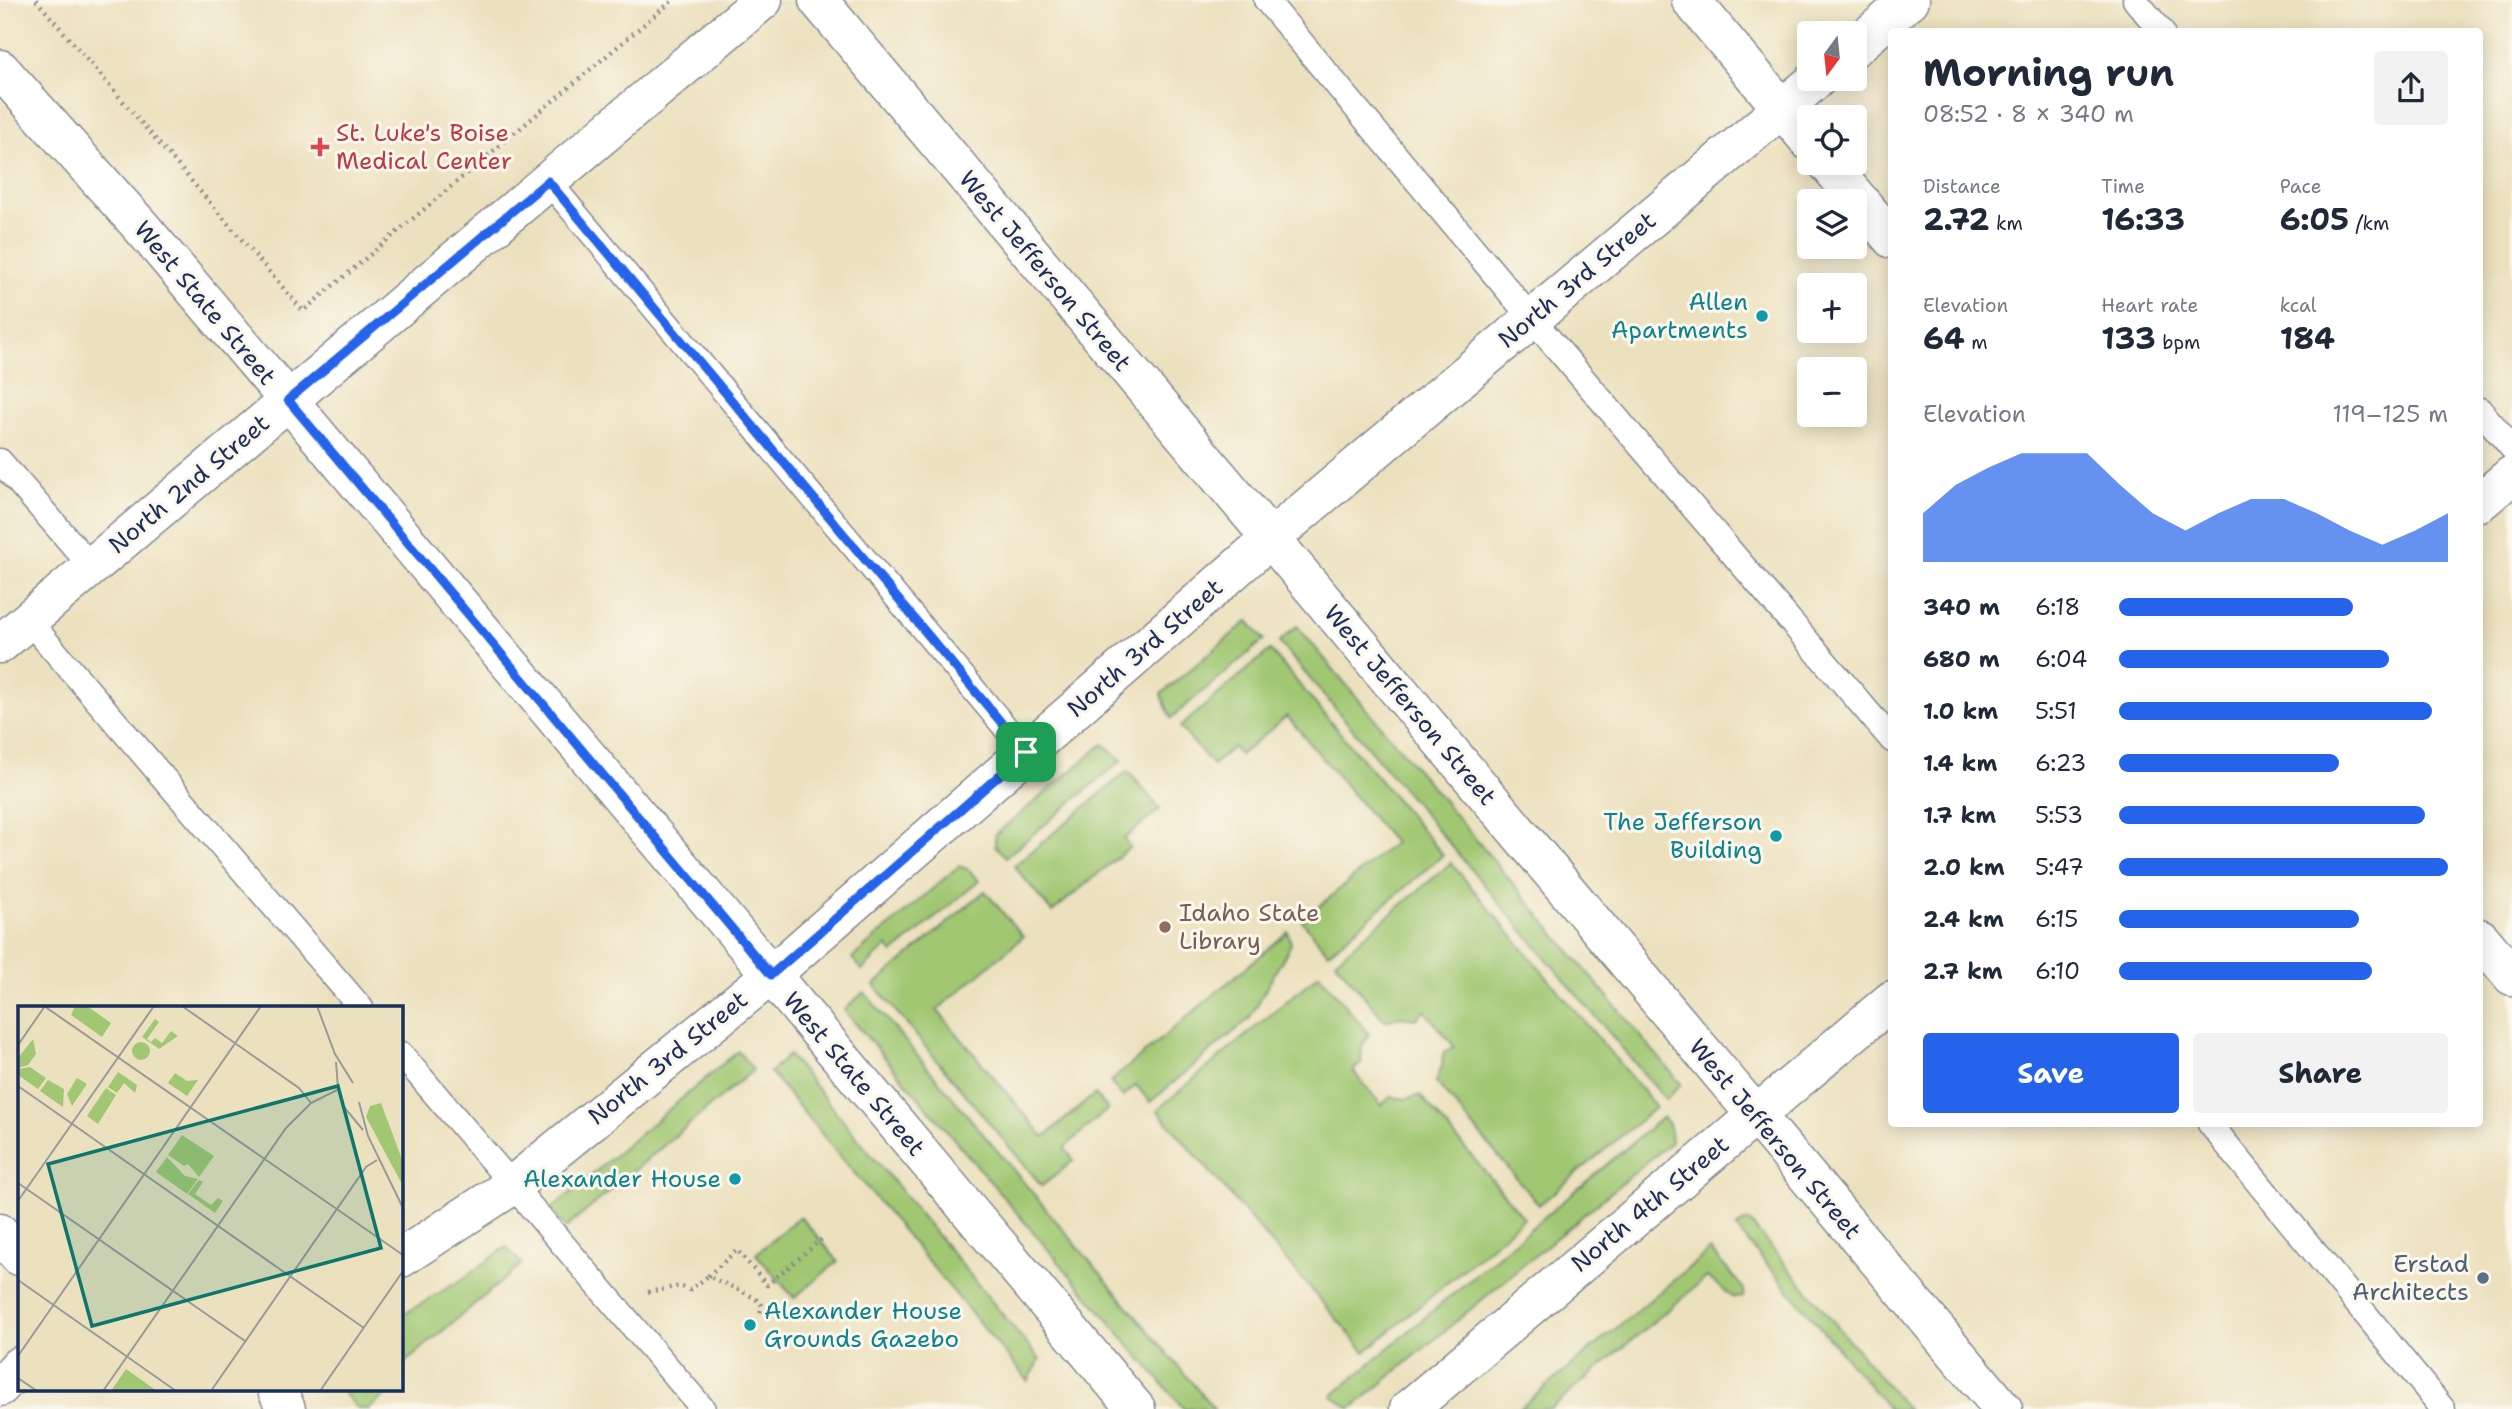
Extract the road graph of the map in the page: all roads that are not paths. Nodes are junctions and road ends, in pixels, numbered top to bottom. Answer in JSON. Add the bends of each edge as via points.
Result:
{"nodes":[{"id":1,"x":763,"y":0,"type":"edge"},
{"id":2,"x":818,"y":0,"type":"edge"},
{"id":3,"x":1266,"y":0,"type":"edge"},
{"id":4,"x":1690,"y":0,"type":"edge"},
{"id":5,"x":1910,"y":0,"type":"edge"},
{"id":6,"x":2135,"y":0,"type":"edge"},
{"id":7,"x":2159,"y":28,"type":"edge"},
{"id":8,"x":1867,"y":37,"type":"edge"},
{"id":9,"x":0,"y":69,"type":"edge"},
{"id":10,"x":1803,"y":91,"type":"edge"},
{"id":11,"x":1782,"y":108,"type":"junction"},
{"id":12,"x":1797,"y":126,"type":"edge"},
{"id":13,"x":1837,"y":175,"type":"edge"},
{"id":14,"x":548,"y":181,"type":"junction"},
{"id":15,"x":1888,"y":234,"type":"edge"},
{"id":16,"x":1532,"y":319,"type":"junction"},
{"id":17,"x":288,"y":400,"type":"junction"},
{"id":18,"x":2483,"y":413,"type":"edge"},
{"id":19,"x":2512,"y":447,"type":"edge"},
{"id":20,"x":0,"y":461,"type":"edge"},
{"id":21,"x":2512,"y":475,"type":"edge"},
{"id":22,"x":2483,"y":499,"type":"edge"},
{"id":23,"x":1270,"y":539,"type":"junction"},
{"id":24,"x":91,"y":566,"type":"junction"},
{"id":25,"x":14,"y":632,"type":"edge"},
{"id":26,"x":1888,"y":735,"type":"edge"},
{"id":27,"x":1026,"y":752,"type":"junction"},
{"id":28,"x":2483,"y":942,"type":"edge"},
{"id":29,"x":771,"y":975,"type":"junction"},
{"id":30,"x":2512,"y":976,"type":"edge"},
{"id":31,"x":1888,"y":1003,"type":"edge"},
{"id":32,"x":359,"y":1006,"type":"edge"},
{"id":33,"x":402,"y":1055,"type":"edge"},
{"id":34,"x":1756,"y":1115,"type":"junction"},
{"id":35,"x":2212,"y":1127,"type":"edge"},
{"id":36,"x":513,"y":1185,"type":"junction"},
{"id":37,"x":0,"y":1233,"type":"edge"},
{"id":38,"x":18,"y":1255,"type":"edge"},
{"id":39,"x":402,"y":1257,"type":"edge"},
{"id":40,"x":279,"y":1392,"type":"edge"},
{"id":41,"x":286,"y":1409,"type":"edge"},
{"id":42,"x":703,"y":1409,"type":"edge"},
{"id":43,"x":1136,"y":1409,"type":"edge"},
{"id":44,"x":1409,"y":1409,"type":"edge"},
{"id":45,"x":2003,"y":1409,"type":"edge"},
{"id":46,"x":2443,"y":1409,"type":"edge"}],
"edges":[{"from":1,"to":14,"type":"street","name":"North 2nd Street"},
{"from":2,"to":23,"type":"street","name":"West Jefferson Street"},
{"from":3,"to":16,"type":"lane"},
{"from":4,"to":11,"type":"street"},
{"from":5,"to":8,"type":"street"},
{"from":6,"to":7,"type":"lane"},
{"from":9,"to":17,"type":"street","name":"West State Street"},
{"from":10,"to":11,"type":"street","name":"North 3rd Street"},
{"from":11,"to":12,"type":"street"},
{"from":11,"to":16,"type":"street","name":"North 3rd Street"},
{"from":13,"to":15,"type":"street"},
{"from":14,"to":17,"type":"street","name":"North 2nd Street"},
{"from":14,"to":27,"type":"lane"},
{"from":16,"to":23,"type":"street","name":"North 3rd Street"},
{"from":16,"to":26,"type":"lane"},
{"from":17,"to":24,"type":"street","name":"North 2nd Street"},
{"from":17,"to":29,"type":"street","name":"West State Street"},
{"from":18,"to":19,"type":"lane"},
{"from":20,"to":24,"type":"lane"},
{"from":21,"to":22,"type":"street"},
{"from":23,"to":27,"type":"street","name":"North 3rd Street"},
{"from":23,"to":34,"type":"street","name":"West Jefferson Street"},
{"from":24,"to":25,"type":"street","name":"North 2nd Street"},
{"from":25,"to":32,"type":"lane"},
{"from":27,"to":29,"type":"street","name":"North 3rd Street"},
{"from":28,"to":30,"type":"street"},
{"from":29,"to":36,"type":"street","name":"North 3rd Street"},
{"from":29,"to":43,"type":"street","name":"West State Street"},
{"from":31,"to":34,"type":"street","name":"North 4th Street"},
{"from":33,"to":36,"type":"lane"},
{"from":34,"to":44,"type":"street","name":"North 4th Street"},
{"from":34,"to":45,"type":"street","name":"West Jefferson Street"},
{"from":35,"to":46,"type":"lane"},
{"from":36,"to":39,"type":"street","name":"North 3rd Street"},
{"from":36,"to":42,"type":"lane"},
{"from":37,"to":38,"type":"street"},
{"from":40,"to":41,"type":"street"}]}
